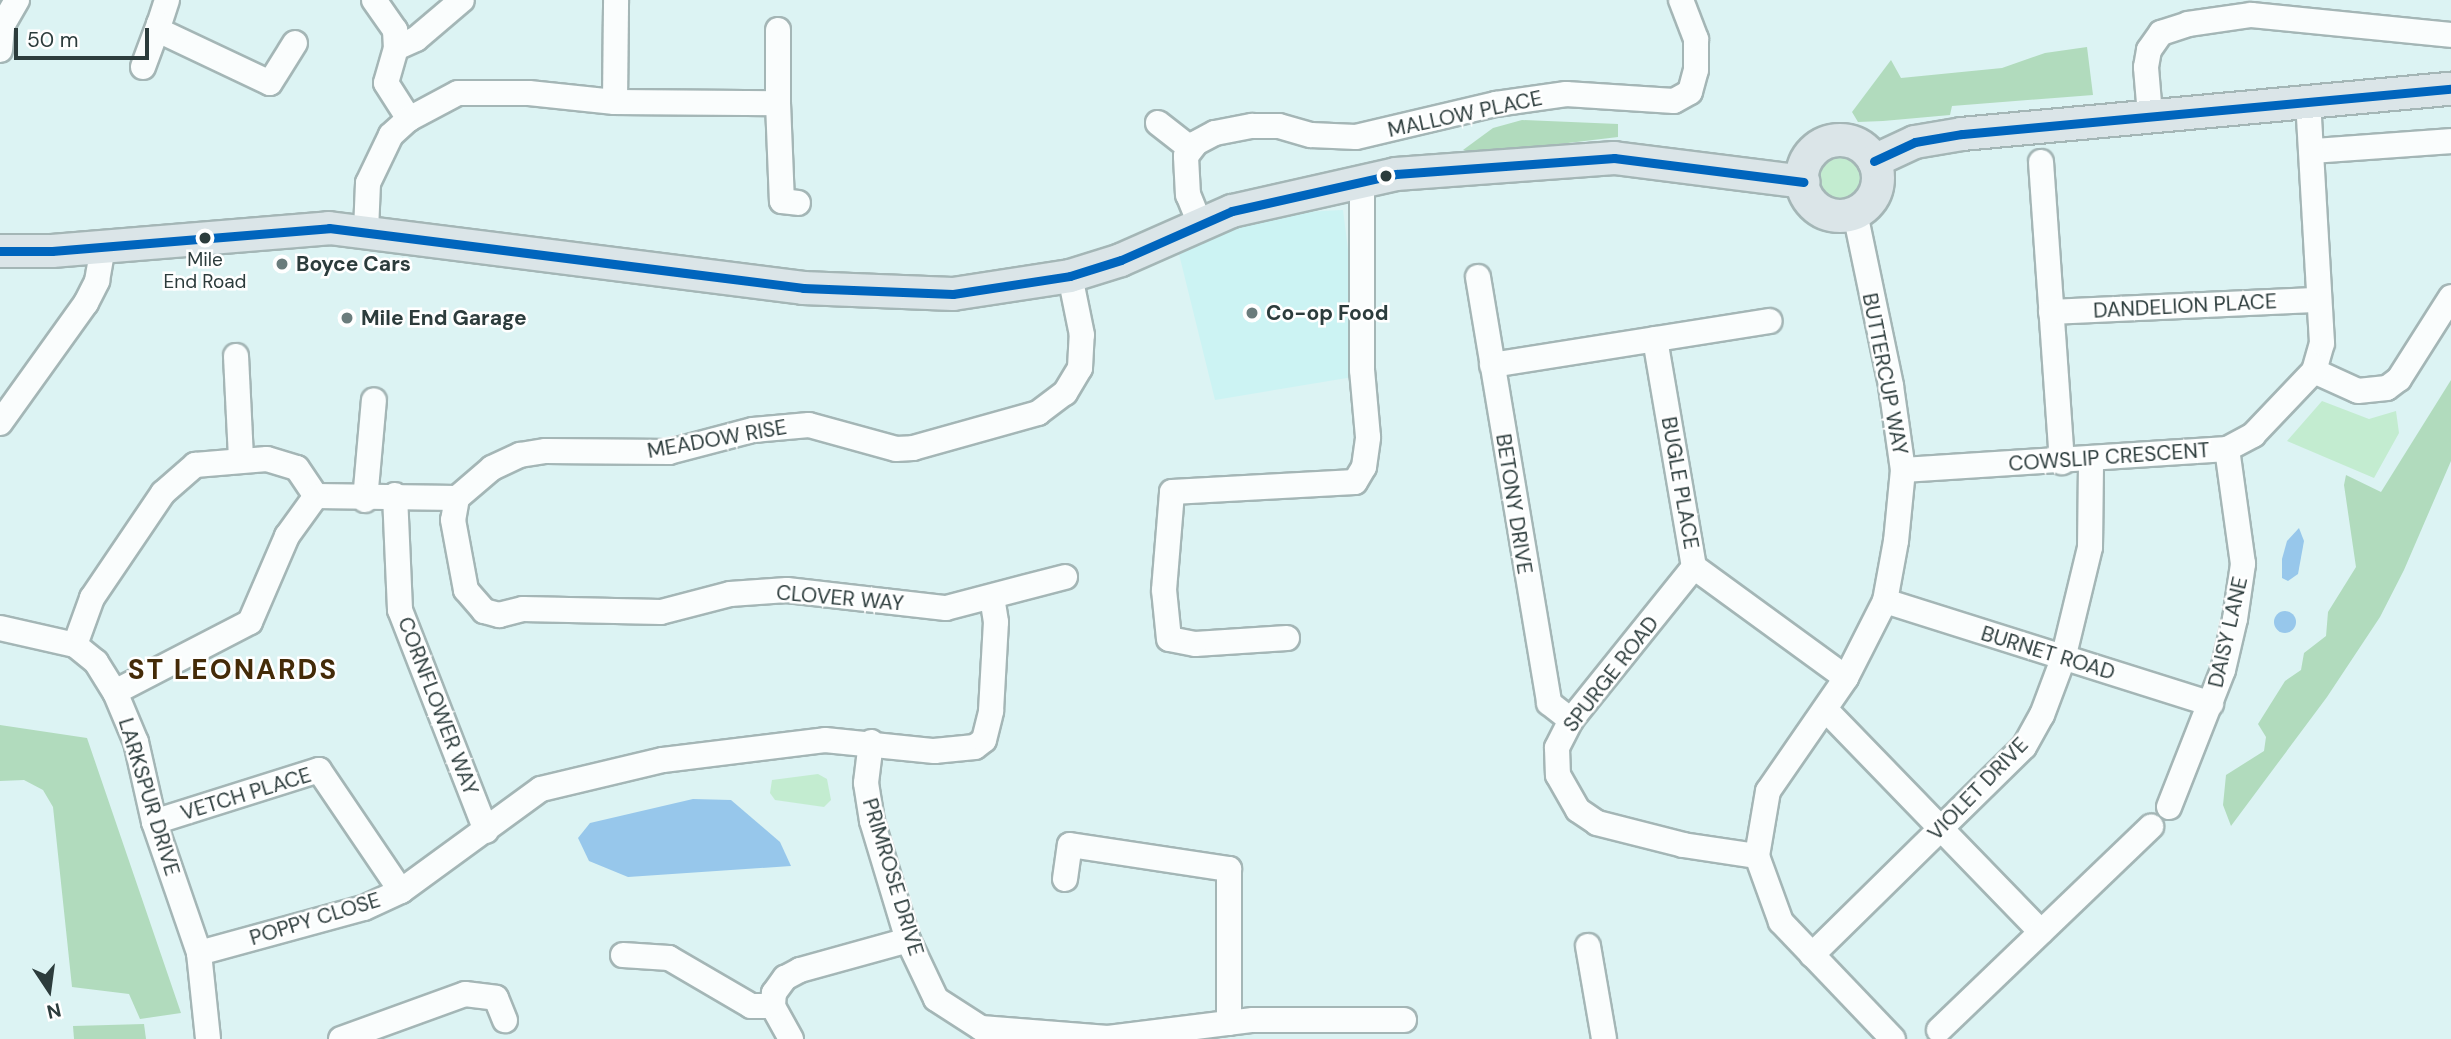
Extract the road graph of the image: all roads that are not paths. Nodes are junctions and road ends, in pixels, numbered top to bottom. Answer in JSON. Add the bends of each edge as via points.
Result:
{"nodes":[{"id":1,"x":167,"y":0,"type":"edge"},
{"id":2,"x":374,"y":0,"type":"edge"},
{"id":3,"x":462,"y":0,"type":"edge"},
{"id":4,"x":616,"y":0,"type":"edge"},
{"id":5,"x":1681,"y":0,"type":"edge"},
{"id":6,"x":8,"y":9,"type":"edge"},
{"id":7,"x":159,"y":24,"type":"junction"},
{"id":8,"x":778,"y":30,"type":"dead end"},
{"id":9,"x":2451,"y":35,"type":"edge"},
{"id":10,"x":295,"y":43,"type":"dead end"},
{"id":11,"x":396,"y":48,"type":"junction"},
{"id":12,"x":0,"y":50,"type":"edge"},
{"id":13,"x":143,"y":67,"type":"dead end"},
{"id":14,"x":2451,"y":89,"type":"edge"},
{"id":15,"x":2308,"y":101,"type":"junction"},
{"id":16,"x":615,"y":102,"type":"junction"},
{"id":17,"x":778,"y":103,"type":"junction"},
{"id":18,"x":2150,"y":115,"type":"junction"},
{"id":19,"x":409,"y":119,"type":"junction"},
{"id":20,"x":1158,"y":123,"type":"dead end"},
{"id":21,"x":2451,"y":141,"type":"edge"},
{"id":22,"x":1190,"y":148,"type":"junction"},
{"id":23,"x":2314,"y":151,"type":"junction"},
{"id":24,"x":1874,"y":161,"type":"junction"},
{"id":25,"x":2041,"y":162,"type":"dead end"},
{"id":26,"x":1362,"y":182,"type":"junction"},
{"id":27,"x":1803,"y":182,"type":"junction"},
{"id":28,"x":798,"y":203,"type":"dead end"},
{"id":29,"x":1854,"y":213,"type":"junction"},
{"id":30,"x":1199,"y":224,"type":"junction"},
{"id":31,"x":366,"y":232,"type":"junction"},
{"id":32,"x":103,"y":247,"type":"junction"},
{"id":33,"x":0,"y":251,"type":"edge"},
{"id":34,"x":1070,"y":276,"type":"junction"},
{"id":35,"x":1478,"y":277,"type":"dead end"},
{"id":36,"x":2451,"y":297,"type":"edge"},
{"id":37,"x":2319,"y":300,"type":"junction"},
{"id":38,"x":2051,"y":312,"type":"junction"},
{"id":39,"x":1770,"y":321,"type":"dead end"},
{"id":40,"x":1655,"y":339,"type":"junction"},
{"id":41,"x":236,"y":356,"type":"dead end"},
{"id":42,"x":1492,"y":365,"type":"junction"},
{"id":43,"x":2314,"y":371,"type":"junction"},
{"id":44,"x":374,"y":400,"type":"dead end"},
{"id":45,"x":0,"y":423,"type":"edge"},
{"id":46,"x":2227,"y":449,"type":"junction"},
{"id":47,"x":241,"y":460,"type":"junction"},
{"id":48,"x":2091,"y":460,"type":"junction"},
{"id":49,"x":2062,"y":462,"type":"junction"},
{"id":50,"x":1903,"y":470,"type":"junction"},
{"id":51,"x":395,"y":495,"type":"junction"},
{"id":52,"x":316,"y":496,"type":"junction"},
{"id":53,"x":457,"y":498,"type":"junction"},
{"id":54,"x":365,"y":500,"type":"junction"},
{"id":55,"x":1695,"y":567,"type":"junction"},
{"id":56,"x":1065,"y":577,"type":"dead end"},
{"id":57,"x":992,"y":597,"type":"junction"},
{"id":58,"x":1885,"y":601,"type":"junction"},
{"id":59,"x":0,"y":628,"type":"edge"},
{"id":60,"x":1287,"y":638,"type":"dead end"},
{"id":61,"x":75,"y":645,"type":"junction"},
{"id":62,"x":2063,"y":659,"type":"junction"},
{"id":63,"x":1846,"y":678,"type":"junction"},
{"id":64,"x":115,"y":692,"type":"junction"},
{"id":65,"x":2211,"y":704,"type":"junction"},
{"id":66,"x":1826,"y":710,"type":"junction"},
{"id":67,"x":1571,"y":720,"type":"junction"},
{"id":68,"x":870,"y":742,"type":"junction"},
{"id":69,"x":2169,"y":807,"type":"dead end"},
{"id":70,"x":153,"y":822,"type":"junction"},
{"id":71,"x":1943,"y":827,"type":"junction"},
{"id":72,"x":2151,"y":827,"type":"dead end"},
{"id":73,"x":486,"y":831,"type":"junction"},
{"id":74,"x":1757,"y":856,"type":"junction"},
{"id":75,"x":1065,"y":879,"type":"dead end"},
{"id":76,"x":401,"y":891,"type":"junction"},
{"id":77,"x":2041,"y":932,"type":"junction"},
{"id":78,"x":908,"y":940,"type":"junction"},
{"id":79,"x":1588,"y":946,"type":"dead end"},
{"id":80,"x":199,"y":953,"type":"junction"},
{"id":81,"x":623,"y":955,"type":"dead end"},
{"id":82,"x":1812,"y":955,"type":"junction"},
{"id":83,"x":773,"y":1006,"type":"junction"},
{"id":84,"x":505,"y":1020,"type":"dead end"},
{"id":85,"x":1404,"y":1020,"type":"dead end"},
{"id":86,"x":1245,"y":1027,"type":"edge"},
{"id":87,"x":1939,"y":1030,"type":"dead end"},
{"id":88,"x":208,"y":1039,"type":"edge"},
{"id":89,"x":341,"y":1039,"type":"edge"},
{"id":90,"x":791,"y":1039,"type":"edge"},
{"id":91,"x":1108,"y":1039,"type":"edge"},
{"id":92,"x":1604,"y":1039,"type":"edge"},
{"id":93,"x":1894,"y":1039,"type":"edge"}],
"edges":[{"from":1,"to":7,"type":"street"},
{"from":2,"to":11,"type":"street","via":[[395,30]]},
{"from":3,"to":11,"type":"street","via":[[416,39]]},
{"from":4,"to":16,"type":"street"},
{"from":5,"to":22,"type":"street","name":"MALLOW PLACE","via":[[1696,39],[1696,70],[1690,92],[1674,101],[1566,94],[1496,104],[1356,137],[1252,126],[1215,133]]},
{"from":6,"to":12,"type":"street"},
{"from":7,"to":10,"type":"street","via":[[170,38],[270,83]]},
{"from":7,"to":13,"type":"street"},
{"from":8,"to":17,"type":"street"},
{"from":9,"to":18,"type":"street","via":[[2251,15],[2188,24],[2161,33],[2149,50]]},
{"from":11,"to":19,"type":"street","via":[[387,83]]},
{"from":14,"to":15,"type":"main road"},
{"from":15,"to":18,"type":"main road"},
{"from":15,"to":23,"type":"street"},
{"from":16,"to":17,"type":"street"},
{"from":16,"to":19,"type":"street","via":[[529,93],[458,93]]},
{"from":17,"to":28,"type":"street","via":[[782,201]]},
{"from":18,"to":24,"type":"main road","via":[[1951,136],[1916,142]]},
{"from":19,"to":31,"type":"street","via":[[378,154],[368,183]]},
{"from":20,"to":22,"type":"street"},
{"from":21,"to":23,"type":"street"},
{"from":22,"to":30,"type":"street","via":[[1184,174]]},
{"from":23,"to":37,"type":"street"},
{"from":24,"to":27,"type":"main road","via":[[1857,144],[1832,141],[1811,153]]},
{"from":24,"to":29,"type":"main road","via":[[1878,185],[1865,206]]},
{"from":25,"to":38,"type":"street"},
{"from":26,"to":27,"type":"main road","via":[[1395,174],[1614,158]]},
{"from":26,"to":30,"type":"main road","via":[[1232,211]]},
{"from":26,"to":60,"type":"street","via":[[1362,370],[1368,437],[1364,467],[1355,482],[1172,492],[1164,590],[1169,639],[1195,644]]},
{"from":27,"to":29,"type":"main road","via":[[1818,209],[1830,214]]},
{"from":29,"to":50,"type":"street","name":"BUTTERCUP WAY","via":[[1891,386]]},
{"from":30,"to":34,"type":"main road","via":[[1121,260]]},
{"from":31,"to":32,"type":"main road","via":[[293,229]]},
{"from":31,"to":34,"type":"main road","via":[[559,260],[860,293],[953,294]]},
{"from":32,"to":33,"type":"main road"},
{"from":32,"to":45,"type":"street","via":[[97,281],[86,303]]},
{"from":34,"to":53,"type":"street","name":"MEADOW RISE","via":[[1082,335],[1080,368],[1065,393],[1038,413],[913,448],[896,449],[809,425],[753,430],[669,452],[546,451],[520,455],[492,468]]},
{"from":35,"to":42,"type":"street","name":"BETONY DRIVE"},
{"from":36,"to":43,"type":"street","via":[[2399,379],[2387,388],[2358,391]]},
{"from":37,"to":38,"type":"street","name":"DANDELION PLACE"},
{"from":37,"to":43,"type":"street","via":[[2322,342]]},
{"from":38,"to":49,"type":"street"},
{"from":39,"to":40,"type":"street"},
{"from":40,"to":42,"type":"street"},
{"from":40,"to":55,"type":"street","name":"BUGLE PLACE"},
{"from":41,"to":47,"type":"street"},
{"from":42,"to":67,"type":"street","name":"BETONY DRIVE","via":[[1549,703]]},
{"from":43,"to":46,"type":"street","name":"COWSLIP CRESCENT","via":[[2253,435]]},
{"from":44,"to":54,"type":"street"},
{"from":46,"to":48,"type":"street","name":"COWSLIP CRESCENT"},
{"from":46,"to":65,"type":"street","name":"DAISY LANE","via":[[2244,564],[2223,670]]},
{"from":47,"to":52,"type":"street","via":[[267,459],[298,468]]},
{"from":47,"to":61,"type":"street","via":[[195,465],[163,493],[92,598]]},
{"from":48,"to":49,"type":"street","name":"COWSLIP CRESCENT"},
{"from":48,"to":62,"type":"street","name":"VIOLET DRIVE","via":[[2090,547]]},
{"from":49,"to":50,"type":"street","name":"COWSLIP CRESCENT"},
{"from":50,"to":58,"type":"street","name":"BUTTERCUP WAY"},
{"from":51,"to":53,"type":"street"},
{"from":51,"to":54,"type":"street"},
{"from":51,"to":73,"type":"street","name":"CORNFLOWER WAY","via":[[400,610]]},
{"from":52,"to":54,"type":"street"},
{"from":52,"to":64,"type":"street","via":[[288,536],[250,622]]},
{"from":53,"to":57,"type":"street","name":"CLOVER WAY","via":[[453,520],[466,590],[484,611],[499,615],[523,608],[661,612],[730,594],[787,590],[946,608]]},
{"from":55,"to":63,"type":"street","name":"BUGLE PLACE"},
{"from":55,"to":67,"type":"street","name":"SPURGE ROAD"},
{"from":56,"to":57,"type":"street","name":"CLOVER WAY"},
{"from":57,"to":68,"type":"street","via":[[996,622],[991,711],[984,740],[975,747],[934,751]]},
{"from":58,"to":62,"type":"street","name":"BURNET ROAD"},
{"from":58,"to":63,"type":"street","name":"BUTTERCUP WAY"},
{"from":59,"to":61,"type":"street"},
{"from":61,"to":64,"type":"street","name":"LARKSPUR DRIVE","via":[[96,662]]},
{"from":62,"to":65,"type":"street","name":"BURNET ROAD"},
{"from":62,"to":71,"type":"street","name":"VIOLET DRIVE","via":[[2024,747]]},
{"from":63,"to":66,"type":"street","name":"BUTTERCUP WAY"},
{"from":64,"to":70,"type":"street","name":"LARKSPUR DRIVE","via":[[136,742]]},
{"from":65,"to":69,"type":"street","name":"DAISY LANE"},
{"from":66,"to":71,"type":"street"},
{"from":66,"to":74,"type":"street","name":"BUTTERCUP WAY","via":[[1768,791]]},
{"from":67,"to":74,"type":"street","name":"SPURGE ROAD","via":[[1557,748],[1558,775],[1578,810],[1597,823],[1622,831]]},
{"from":68,"to":73,"type":"street","name":"POPPY CLOSE","via":[[825,740],[663,760],[541,789]]},
{"from":68,"to":78,"type":"street","name":"PRIMROSE DRIVE","via":[[866,783],[872,821]]},
{"from":70,"to":76,"type":"street","name":"VETCH PLACE","via":[[319,770]]},
{"from":70,"to":80,"type":"street","name":"LARKSPUR DRIVE"},
{"from":71,"to":77,"type":"street"},
{"from":71,"to":82,"type":"street","name":"VIOLET DRIVE"},
{"from":72,"to":77,"type":"street"},
{"from":73,"to":76,"type":"street","name":"POPPY CLOSE"},
{"from":74,"to":82,"type":"street","name":"BUTTERCUP WAY","via":[[1781,922]]},
{"from":75,"to":86,"type":"street","via":[[1070,845],[1228,869]]},
{"from":76,"to":80,"type":"street","name":"POPPY CLOSE","via":[[364,908]]},
{"from":77,"to":87,"type":"street"},
{"from":78,"to":83,"type":"street","via":[[800,970],[785,978],[774,993]]},
{"from":78,"to":91,"type":"street","name":"PRIMROSE DRIVE","via":[[936,999],[981,1028]]},
{"from":79,"to":92,"type":"street"},
{"from":80,"to":88,"type":"street","name":"LARKSPUR DRIVE"},
{"from":81,"to":83,"type":"street","via":[[669,958],[751,1006]]},
{"from":82,"to":93,"type":"street","name":"BUTTERCUP WAY"},
{"from":83,"to":90,"type":"street"},
{"from":84,"to":89,"type":"street","via":[[496,998],[465,994]]},
{"from":85,"to":86,"type":"street","name":"PRIMROSE DRIVE"},
{"from":86,"to":91,"type":"street","name":"PRIMROSE DRIVE"}]}
